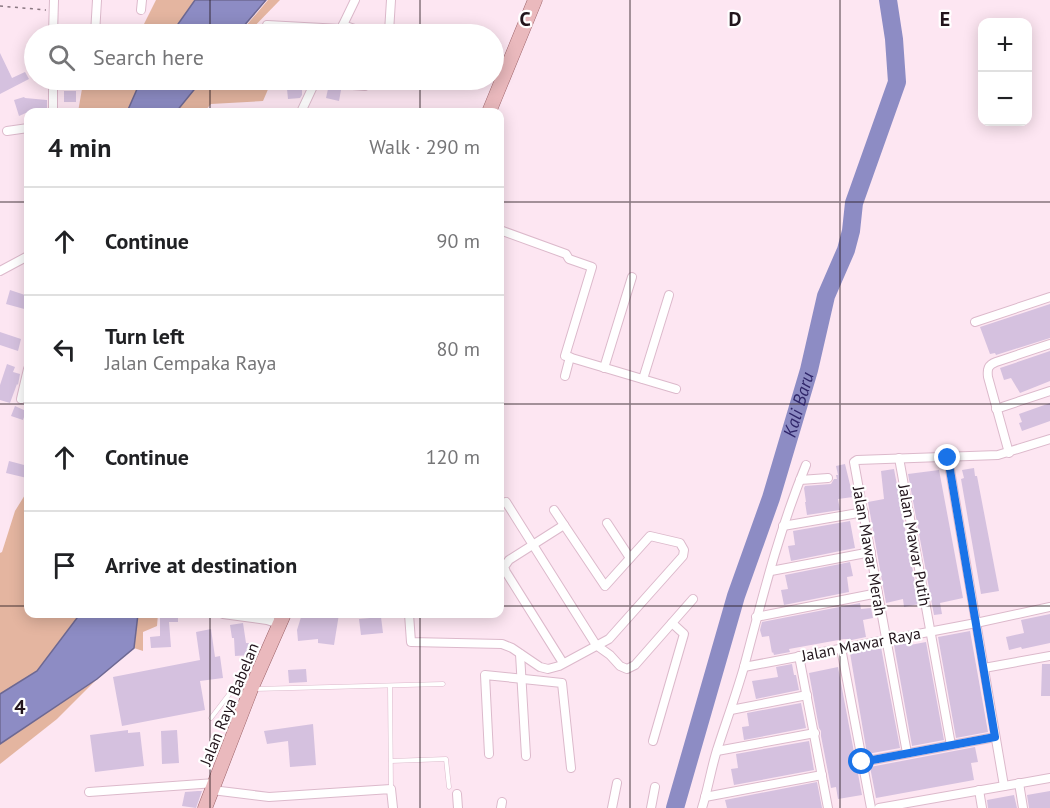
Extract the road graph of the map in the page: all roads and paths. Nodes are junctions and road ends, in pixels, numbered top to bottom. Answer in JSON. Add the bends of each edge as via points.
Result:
{"nodes":[{"id":1,"x":54,"y":0,"type":"edge"},
{"id":2,"x":97,"y":0,"type":"edge"},
{"id":3,"x":142,"y":0,"type":"edge"},
{"id":4,"x":355,"y":0,"type":"edge"},
{"id":5,"x":391,"y":0,"type":"edge"},
{"id":6,"x":535,"y":0,"type":"edge"},
{"id":7,"x":0,"y":6,"type":"edge"},
{"id":8,"x":141,"y":10,"type":"dead end"},
{"id":9,"x":52,"y":11,"type":"junction"},
{"id":10,"x":53,"y":24,"type":"edge"},
{"id":11,"x":96,"y":24,"type":"edge"},
{"id":12,"x":343,"y":24,"type":"edge"},
{"id":13,"x":390,"y":24,"type":"edge"},
{"id":14,"x":504,"y":75,"type":"edge"},
{"id":15,"x":53,"y":90,"type":"edge"},
{"id":16,"x":312,"y":90,"type":"edge"},
{"id":17,"x":498,"y":90,"type":"edge"},
{"id":18,"x":53,"y":108,"type":"edge"},
{"id":19,"x":303,"y":108,"type":"edge"},
{"id":20,"x":491,"y":108,"type":"edge"},
{"id":21,"x":24,"y":129,"type":"edge"},
{"id":22,"x":7,"y":131,"type":"dead end"},
{"id":23,"x":504,"y":231,"type":"edge"},
{"id":24,"x":24,"y":257,"type":"edge"},
{"id":25,"x":0,"y":271,"type":"edge"},
{"id":26,"x":632,"y":277,"type":"dead end"},
{"id":27,"x":669,"y":295,"type":"dead end"},
{"id":28,"x":1050,"y":297,"type":"edge"},
{"id":29,"x":975,"y":322,"type":"dead end"},
{"id":30,"x":1050,"y":344,"type":"edge"},
{"id":31,"x":570,"y":357,"type":"junction"},
{"id":32,"x":604,"y":368,"type":"junction"},
{"id":33,"x":565,"y":376,"type":"dead end"},
{"id":34,"x":643,"y":380,"type":"junction"},
{"id":35,"x":24,"y":386,"type":"edge"},
{"id":36,"x":675,"y":389,"type":"dead end"},
{"id":37,"x":1050,"y":391,"type":"edge"},
{"id":38,"x":21,"y":399,"type":"dead end"},
{"id":39,"x":996,"y":409,"type":"junction"},
{"id":40,"x":1050,"y":439,"type":"edge"},
{"id":41,"x":1009,"y":453,"type":"junction"},
{"id":42,"x":948,"y":458,"type":"junction"},
{"id":43,"x":899,"y":459,"type":"junction"},
{"id":44,"x":806,"y":465,"type":"dead end"},
{"id":45,"x":828,"y":478,"type":"dead end"},
{"id":46,"x":800,"y":480,"type":"junction"},
{"id":47,"x":506,"y":502,"type":"dead end"},
{"id":48,"x":554,"y":510,"type":"dead end"},
{"id":49,"x":864,"y":512,"type":"junction"},
{"id":50,"x":607,"y":522,"type":"dead end"},
{"id":51,"x":564,"y":525,"type":"junction"},
{"id":52,"x":783,"y":526,"type":"junction"},
{"id":53,"x":533,"y":545,"type":"junction"},
{"id":54,"x":871,"y":552,"type":"junction"},
{"id":55,"x":630,"y":558,"type":"junction"},
{"id":56,"x":771,"y":571,"type":"junction"},
{"id":57,"x":878,"y":593,"type":"junction"},
{"id":58,"x":693,"y":599,"type":"dead end"},
{"id":59,"x":1050,"y":608,"type":"edge"},
{"id":60,"x":756,"y":617,"type":"junction"},
{"id":61,"x":252,"y":618,"type":"edge"},
{"id":62,"x":409,"y":618,"type":"edge"},
{"id":63,"x":282,"y":619,"type":"edge"},
{"id":64,"x":672,"y":623,"type":"junction"},
{"id":65,"x":976,"y":623,"type":"junction"},
{"id":66,"x":930,"y":631,"type":"junction"},
{"id":67,"x":887,"y":640,"type":"junction"},
{"id":68,"x":596,"y":645,"type":"junction"},
{"id":69,"x":841,"y":648,"type":"junction"},
{"id":70,"x":520,"y":654,"type":"junction"},
{"id":71,"x":800,"y":656,"type":"junction"},
{"id":72,"x":1050,"y":656,"type":"edge"},
{"id":73,"x":563,"y":663,"type":"junction"},
{"id":74,"x":745,"y":667,"type":"junction"},
{"id":75,"x":984,"y":668,"type":"junction"},
{"id":76,"x":522,"y":678,"type":"junction"},
{"id":77,"x":254,"y":684,"type":"junction"},
{"id":78,"x":443,"y":684,"type":"dead end"},
{"id":79,"x":390,"y":686,"type":"junction"},
{"id":80,"x":807,"y":695,"type":"junction"},
{"id":81,"x":731,"y":710,"type":"junction"},
{"id":82,"x":211,"y":718,"type":"dead end"},
{"id":83,"x":815,"y":733,"type":"junction"},
{"id":84,"x":995,"y":737,"type":"junction"},
{"id":85,"x":653,"y":741,"type":"dead end"},
{"id":86,"x":951,"y":745,"type":"junction"},
{"id":87,"x":717,"y":751,"type":"junction"},
{"id":88,"x":907,"y":753,"type":"junction"},
{"id":89,"x":489,"y":754,"type":"dead end"},
{"id":90,"x":526,"y":756,"type":"dead end"},
{"id":91,"x":391,"y":761,"type":"junction"},
{"id":92,"x":862,"y":762,"type":"junction"},
{"id":93,"x":571,"y":768,"type":"dead end"},
{"id":94,"x":822,"y":775,"type":"junction"},
{"id":95,"x":1050,"y":778,"type":"edge"},
{"id":96,"x":617,"y":783,"type":"dead end"},
{"id":97,"x":1019,"y":783,"type":"junction"},
{"id":98,"x":1004,"y":786,"type":"junction"},
{"id":99,"x":214,"y":787,"type":"junction"},
{"id":100,"x":449,"y":787,"type":"dead end"},
{"id":101,"x":655,"y":787,"type":"dead end"},
{"id":102,"x":391,"y":789,"type":"junction"},
{"id":103,"x":979,"y":790,"type":"junction"},
{"id":104,"x":89,"y":792,"type":"dead end"},
{"id":105,"x":457,"y":794,"type":"dead end"},
{"id":106,"x":705,"y":797,"type":"junction"},
{"id":107,"x":939,"y":797,"type":"junction"},
{"id":108,"x":899,"y":806,"type":"edge"},
{"id":109,"x":205,"y":808,"type":"edge"},
{"id":110,"x":393,"y":808,"type":"edge"},
{"id":111,"x":458,"y":808,"type":"edge"},
{"id":112,"x":612,"y":808,"type":"edge"},
{"id":113,"x":651,"y":808,"type":"edge"},
{"id":114,"x":702,"y":808,"type":"edge"},
{"id":115,"x":828,"y":808,"type":"edge"},
{"id":116,"x":871,"y":808,"type":"edge"},
{"id":117,"x":879,"y":808,"type":"edge"},
{"id":118,"x":941,"y":808,"type":"edge"},
{"id":119,"x":982,"y":808,"type":"edge"},
{"id":120,"x":1023,"y":808,"type":"edge"}],
"edges":[{"from":1,"to":9,"type":"street"},
{"from":2,"to":11,"type":"street"},
{"from":3,"to":8,"type":"street"},
{"from":4,"to":12,"type":"street"},
{"from":5,"to":13,"type":"street"},
{"from":6,"to":14,"type":"main road"},
{"from":7,"to":9,"type":"path"},
{"from":9,"to":10,"type":"street"},
{"from":15,"to":18,"type":"street"},
{"from":16,"to":19,"type":"street"},
{"from":17,"to":20,"type":"main road"},
{"from":21,"to":22,"type":"street"},
{"from":23,"to":31,"type":"street","via":[[592,267],[565,356]]},
{"from":24,"to":25,"type":"street"},
{"from":26,"to":32,"type":"street"},
{"from":27,"to":34,"type":"street"},
{"from":28,"to":29,"type":"street"},
{"from":30,"to":39,"type":"street","via":[[991,364],[987,372]]},
{"from":31,"to":32,"type":"street"},
{"from":31,"to":33,"type":"street"},
{"from":32,"to":34,"type":"street"},
{"from":34,"to":36,"type":"street"},
{"from":35,"to":38,"type":"street"},
{"from":37,"to":39,"type":"street"},
{"from":39,"to":41,"type":"street"},
{"from":40,"to":41,"type":"street"},
{"from":41,"to":42,"type":"street"},
{"from":42,"to":43,"type":"street"},
{"from":42,"to":65,"type":"street"},
{"from":43,"to":49,"type":"street","name":"Jalan Mawar Merah","via":[[854,462]]},
{"from":43,"to":66,"type":"street","name":"Jalan Mawar Putih"},
{"from":44,"to":46,"type":"street"},
{"from":45,"to":46,"type":"street"},
{"from":46,"to":52,"type":"street"},
{"from":47,"to":53,"type":"street"},
{"from":48,"to":51,"type":"street"},
{"from":49,"to":52,"type":"street"},
{"from":49,"to":54,"type":"street","name":"Jalan Mawar Merah"},
{"from":50,"to":55,"type":"street"},
{"from":51,"to":53,"type":"street"},
{"from":51,"to":55,"type":"street","via":[[604,586]]},
{"from":52,"to":56,"type":"street"},
{"from":53,"to":68,"type":"street"},
{"from":53,"to":73,"type":"street","via":[[504,567]]},
{"from":54,"to":56,"type":"street"},
{"from":54,"to":57,"type":"street","name":"Jalan Mawar Merah"},
{"from":55,"to":68,"type":"street","via":[[650,536],[680,543],[684,550],[683,556],[609,639]]},
{"from":56,"to":60,"type":"street"},
{"from":57,"to":60,"type":"street"},
{"from":57,"to":67,"type":"street","name":"Jalan Mawar Merah"},
{"from":58,"to":64,"type":"street"},
{"from":59,"to":65,"type":"street","name":"Jalan Mawar Raya"},
{"from":60,"to":74,"type":"street"},
{"from":61,"to":63,"type":"street"},
{"from":62,"to":70,"type":"street","via":[[411,642],[502,644]]},
{"from":63,"to":77,"type":"main road","name":"Jalan Raya Babelan"},
{"from":64,"to":68,"type":"street","via":[[627,669]]},
{"from":64,"to":85,"type":"street","via":[[684,634]]},
{"from":65,"to":66,"type":"street","name":"Jalan Mawar Raya"},
{"from":65,"to":75,"type":"street"},
{"from":66,"to":67,"type":"street","name":"Jalan Mawar Raya"},
{"from":66,"to":86,"type":"street","name":"Jalan Mawar Putih"},
{"from":67,"to":69,"type":"street","name":"Jalan Mawar Raya"},
{"from":67,"to":88,"type":"street","name":"Jalan Mawar Merah"},
{"from":68,"to":73,"type":"street"},
{"from":69,"to":71,"type":"street","name":"Jalan Mawar Raya"},
{"from":69,"to":92,"type":"street"},
{"from":70,"to":73,"type":"street","via":[[548,669]]},
{"from":70,"to":76,"type":"street"},
{"from":71,"to":74,"type":"street","name":"Jalan Mawar Raya"},
{"from":71,"to":80,"type":"street"},
{"from":72,"to":75,"type":"street"},
{"from":74,"to":81,"type":"street"},
{"from":75,"to":84,"type":"street"},
{"from":76,"to":89,"type":"street","via":[[485,675]]},
{"from":76,"to":90,"type":"street"},
{"from":76,"to":93,"type":"street","via":[[562,683]]},
{"from":77,"to":79,"type":"lane"},
{"from":77,"to":82,"type":"lane","via":[[244,680],[237,684]]},
{"from":77,"to":99,"type":"main road","name":"Jalan Raya Babelan"},
{"from":78,"to":79,"type":"lane"},
{"from":79,"to":91,"type":"lane"},
{"from":80,"to":81,"type":"street"},
{"from":80,"to":83,"type":"street"},
{"from":81,"to":87,"type":"street"},
{"from":83,"to":87,"type":"street"},
{"from":83,"to":94,"type":"street"},
{"from":84,"to":86,"type":"street"},
{"from":84,"to":98,"type":"street"},
{"from":86,"to":88,"type":"street"},
{"from":87,"to":106,"type":"street"},
{"from":88,"to":92,"type":"street"},
{"from":91,"to":100,"type":"lane","via":[[447,759]]},
{"from":91,"to":102,"type":"lane"},
{"from":92,"to":116,"type":"street"},
{"from":94,"to":106,"type":"street"},
{"from":94,"to":115,"type":"street"},
{"from":95,"to":97,"type":"street"},
{"from":96,"to":112,"type":"street"},
{"from":97,"to":98,"type":"street"},
{"from":97,"to":120,"type":"street"},
{"from":98,"to":103,"type":"street"},
{"from":99,"to":102,"type":"street","via":[[269,797]]},
{"from":99,"to":104,"type":"street"},
{"from":99,"to":109,"type":"main road","name":"Jalan Raya Babelan"},
{"from":101,"to":113,"type":"street"},
{"from":102,"to":110,"type":"street"},
{"from":103,"to":107,"type":"street"},
{"from":103,"to":119,"type":"street"},
{"from":105,"to":111,"type":"street"},
{"from":106,"to":114,"type":"street"},
{"from":107,"to":108,"type":"street"},
{"from":107,"to":118,"type":"street"},
{"from":108,"to":117,"type":"street"}]}
